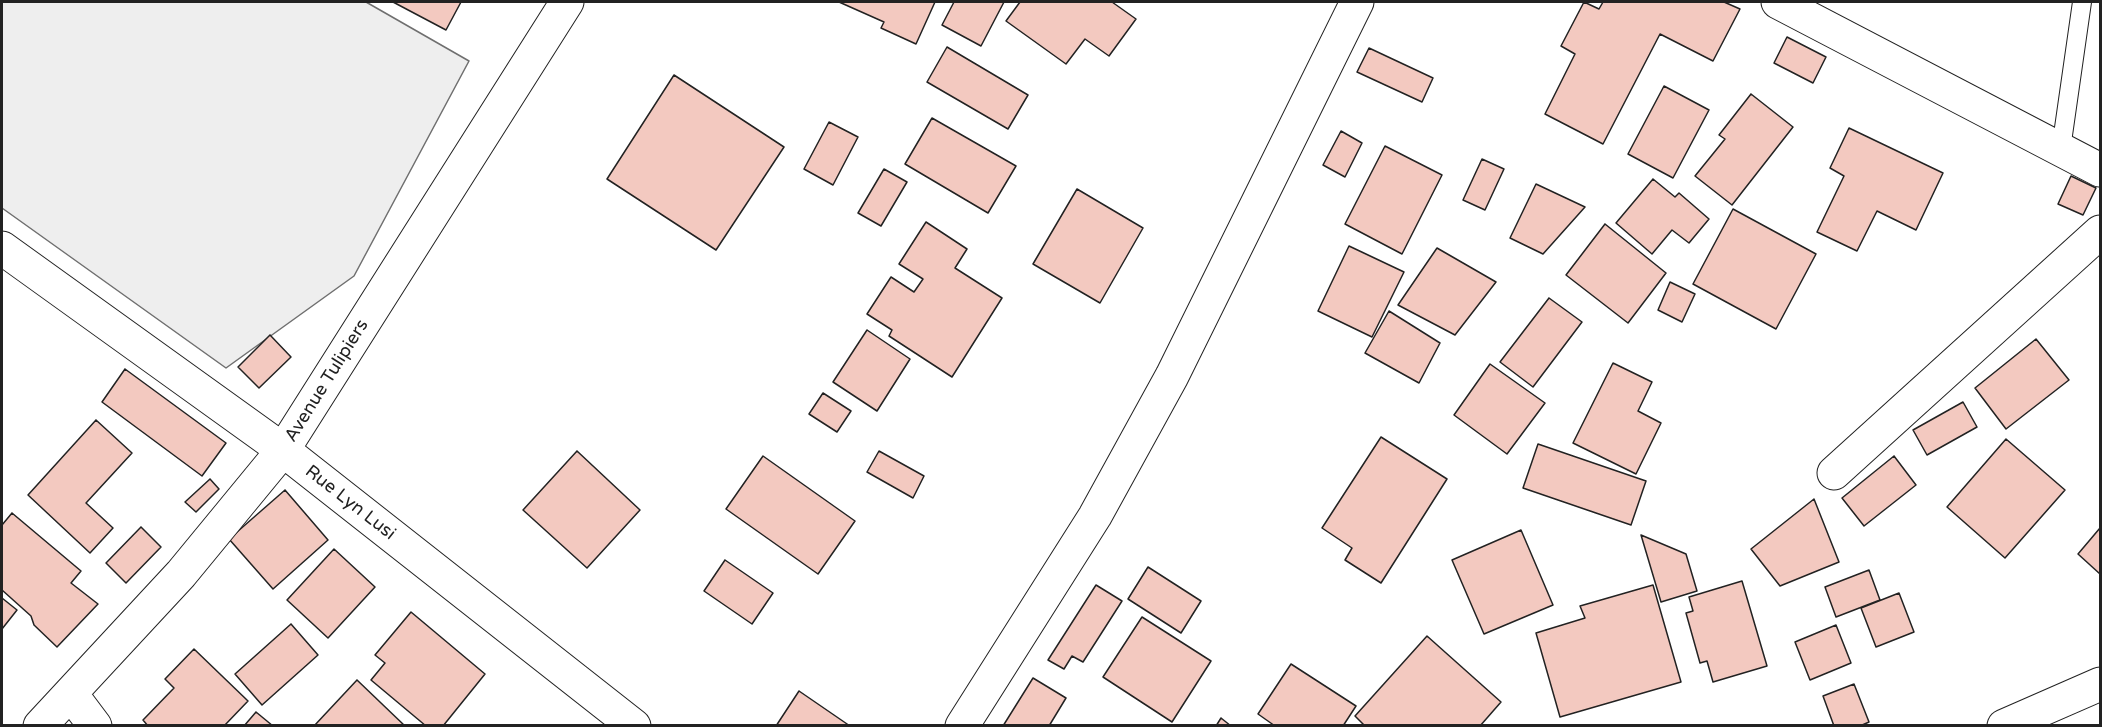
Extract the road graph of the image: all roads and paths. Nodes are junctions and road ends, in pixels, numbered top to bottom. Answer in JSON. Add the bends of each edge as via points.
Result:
{"nodes":[{"id":1,"x":567,"y":2,"type":"edge"},
{"id":2,"x":1357,"y":2,"type":"edge"},
{"id":3,"x":1778,"y":2,"type":"edge"},
{"id":4,"x":2082,"y":2,"type":"edge"},
{"id":5,"x":2061,"y":149,"type":"junction"},
{"id":6,"x":2100,"y":170,"type":"edge"},
{"id":7,"x":2100,"y":232,"type":"edge"},
{"id":8,"x":2,"y":248,"type":"edge"},
{"id":9,"x":283,"y":450,"type":"junction"},
{"id":10,"x":1834,"y":472,"type":"dead end"},
{"id":11,"x":2100,"y":684,"type":"edge"},
{"id":12,"x":71,"y":694,"type":"junction"},
{"id":13,"x":40,"y":726,"type":"edge"},
{"id":14,"x":95,"y":726,"type":"edge"},
{"id":15,"x":634,"y":726,"type":"edge"},
{"id":16,"x":962,"y":726,"type":"edge"},
{"id":17,"x":2004,"y":726,"type":"edge"}],
"edges":[{"from":1,"to":9,"type":"street","name":"Avenue Tulipiers"},
{"from":2,"to":16,"type":"street","via":[[1173,376],[1095,516]]},
{"from":3,"to":5,"type":"street"},
{"from":4,"to":5,"type":"lane"},
{"from":5,"to":6,"type":"street"},
{"from":7,"to":10,"type":"street"},
{"from":8,"to":9,"type":"street","name":"Rue Lyn Lusi"},
{"from":9,"to":12,"type":"street","name":"Avenue Tulipiers","via":[[181,574]]},
{"from":9,"to":15,"type":"street","name":"Rue Lyn Lusi"},
{"from":11,"to":17,"type":"street"},
{"from":12,"to":13,"type":"street","name":"Avenue Tulipiers"},
{"from":12,"to":14,"type":"street"}]}
